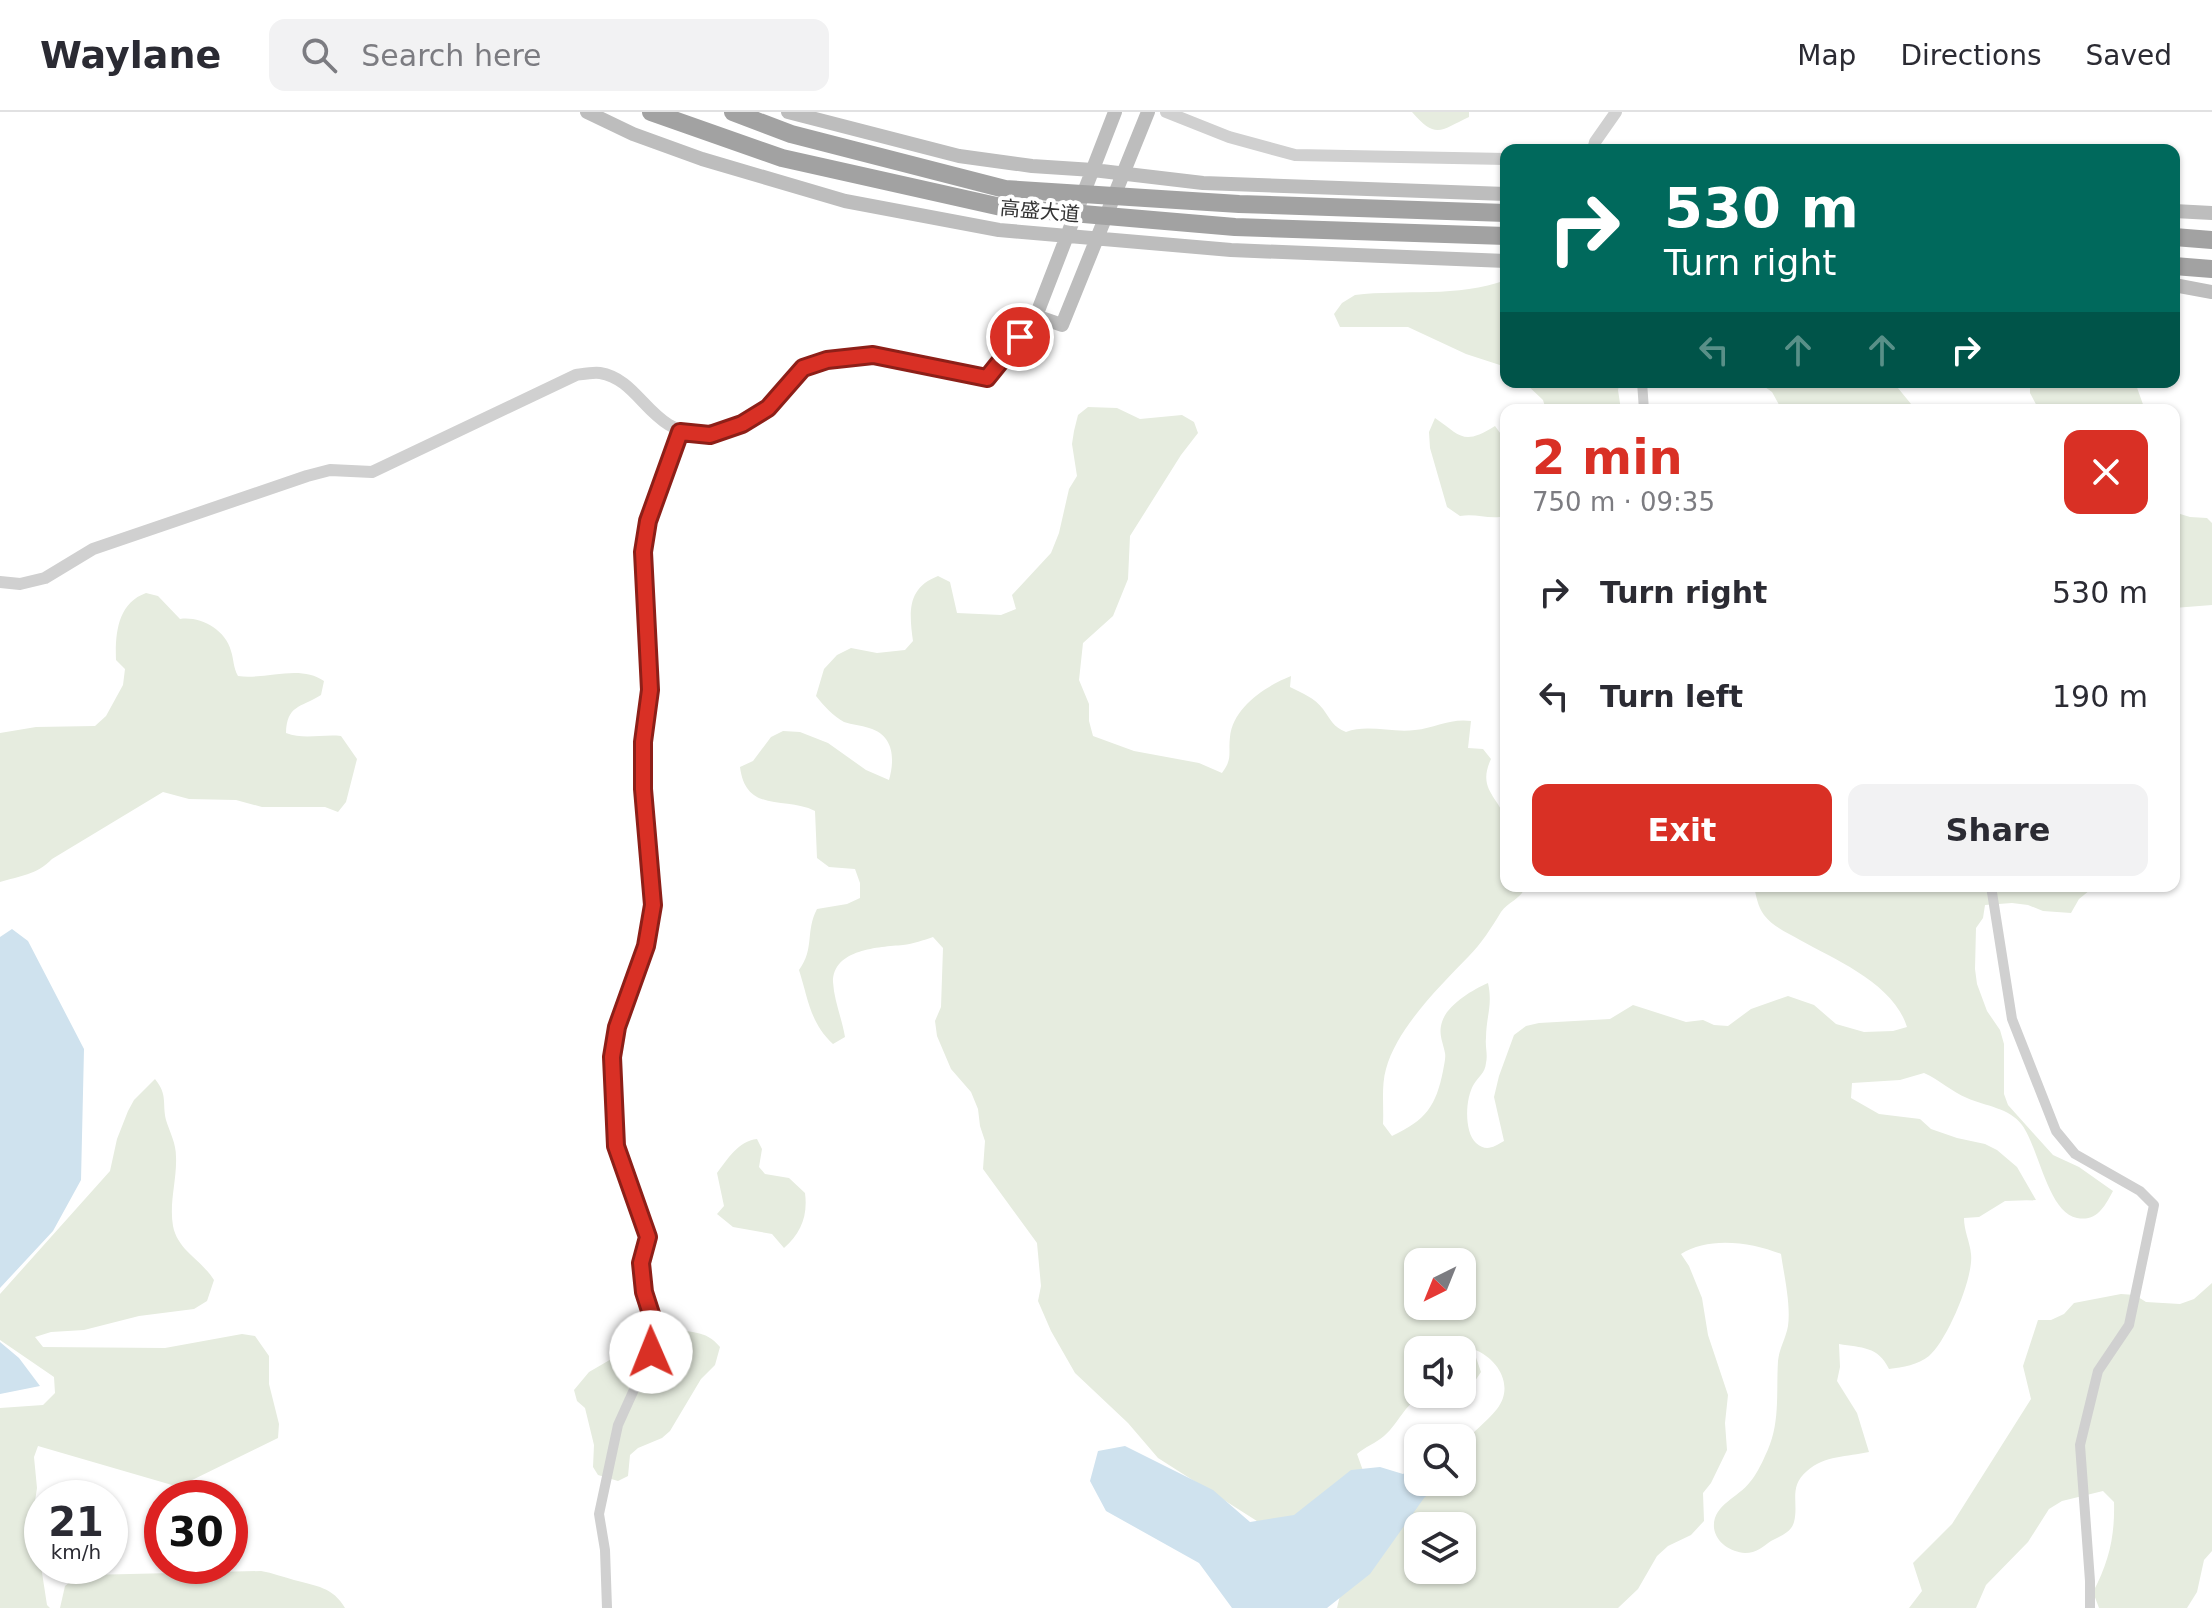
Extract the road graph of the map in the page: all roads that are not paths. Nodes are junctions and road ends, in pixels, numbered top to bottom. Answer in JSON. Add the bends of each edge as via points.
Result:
{"nodes":[{"id":1,"x":587,"y":112,"type":"edge"},
{"id":2,"x":651,"y":112,"type":"edge"},
{"id":3,"x":733,"y":112,"type":"edge"},
{"id":4,"x":788,"y":112,"type":"edge"},
{"id":5,"x":1115,"y":112,"type":"edge"},
{"id":6,"x":1148,"y":112,"type":"edge"},
{"id":7,"x":1166,"y":112,"type":"edge"},
{"id":8,"x":1616,"y":112,"type":"edge"},
{"id":9,"x":1594,"y":144,"type":"edge"},
{"id":10,"x":1500,"y":159,"type":"edge"},
{"id":11,"x":1093,"y":170,"type":"junction"},
{"id":12,"x":1123,"y":173,"type":"junction"},
{"id":13,"x":1500,"y":194,"type":"edge"},
{"id":14,"x":2180,"y":211,"type":"edge"},
{"id":15,"x":1500,"y":213,"type":"edge"},
{"id":16,"x":2212,"y":213,"type":"edge"},
{"id":17,"x":1067,"y":235,"type":"junction"},
{"id":18,"x":1500,"y":236,"type":"edge"},
{"id":19,"x":2182,"y":237,"type":"edge"},
{"id":20,"x":1096,"y":238,"type":"junction"},
{"id":21,"x":2212,"y":239,"type":"edge"},
{"id":22,"x":1500,"y":261,"type":"edge"},
{"id":23,"x":2181,"y":266,"type":"edge"},
{"id":24,"x":2212,"y":270,"type":"edge"},
{"id":25,"x":2180,"y":286,"type":"edge"},
{"id":26,"x":2212,"y":292,"type":"edge"},
{"id":27,"x":1036,"y":316,"type":"junction"},
{"id":28,"x":680,"y":432,"type":"junction"},
{"id":29,"x":0,"y":582,"type":"edge"},
{"id":30,"x":1992,"y":892,"type":"edge"},
{"id":31,"x":607,"y":1608,"type":"edge"},
{"id":32,"x":2090,"y":1608,"type":"edge"}],
"edges":[{"from":1,"to":17,"type":"main road","name":"高盛大道","via":[[702,159],[845,201],[999,230]]},
{"from":2,"to":18,"type":"highway","name":"高盛大道","bridge":true,"via":[[782,158],[1001,207],[1235,227]]},
{"from":3,"to":15,"type":"highway","name":"高盛大道","bridge":true,"via":[[791,134],[1005,189]]},
{"from":4,"to":11,"type":"main road","via":[[959,156]]},
{"from":5,"to":11,"type":"main road"},
{"from":6,"to":12,"type":"main road"},
{"from":7,"to":10,"type":"street","via":[[1295,155]]},
{"from":8,"to":9,"type":"street"},
{"from":11,"to":12,"type":"main road"},
{"from":11,"to":17,"type":"main road"},
{"from":12,"to":13,"type":"main road","via":[[1203,183]]},
{"from":12,"to":20,"type":"main road"},
{"from":14,"to":16,"type":"main road"},
{"from":17,"to":20,"type":"main road","name":"高盛大道"},
{"from":17,"to":27,"type":"main road"},
{"from":19,"to":21,"type":"highway"},
{"from":20,"to":22,"type":"main road","name":"高盛大道","via":[[1231,250]]},
{"from":20,"to":27,"type":"main road","via":[[1062,325]]},
{"from":23,"to":24,"type":"highway"},
{"from":25,"to":26,"type":"main road"},
{"from":27,"to":28,"type":"street","via":[[987,378],[873,355],[827,360],[803,368],[768,408],[742,424],[710,435]]},
{"from":28,"to":29,"type":"street","via":[[661,422],[623,384],[601,373],[576,375],[372,472],[330,470],[307,476],[93,549],[45,578]]},
{"from":28,"to":31,"type":"street","via":[[648,521],[643,552],[650,690],[643,789],[653,905],[646,946],[617,1027],[612,1095],[616,1146],[648,1237],[641,1263],[653,1320],[651,1352],[618,1425],[599,1514]]},
{"from":30,"to":32,"type":"street","via":[[2012,1019],[2056,1131],[2075,1154],[2140,1191],[2154,1205],[2129,1325],[2098,1371],[2080,1445]]}]}
